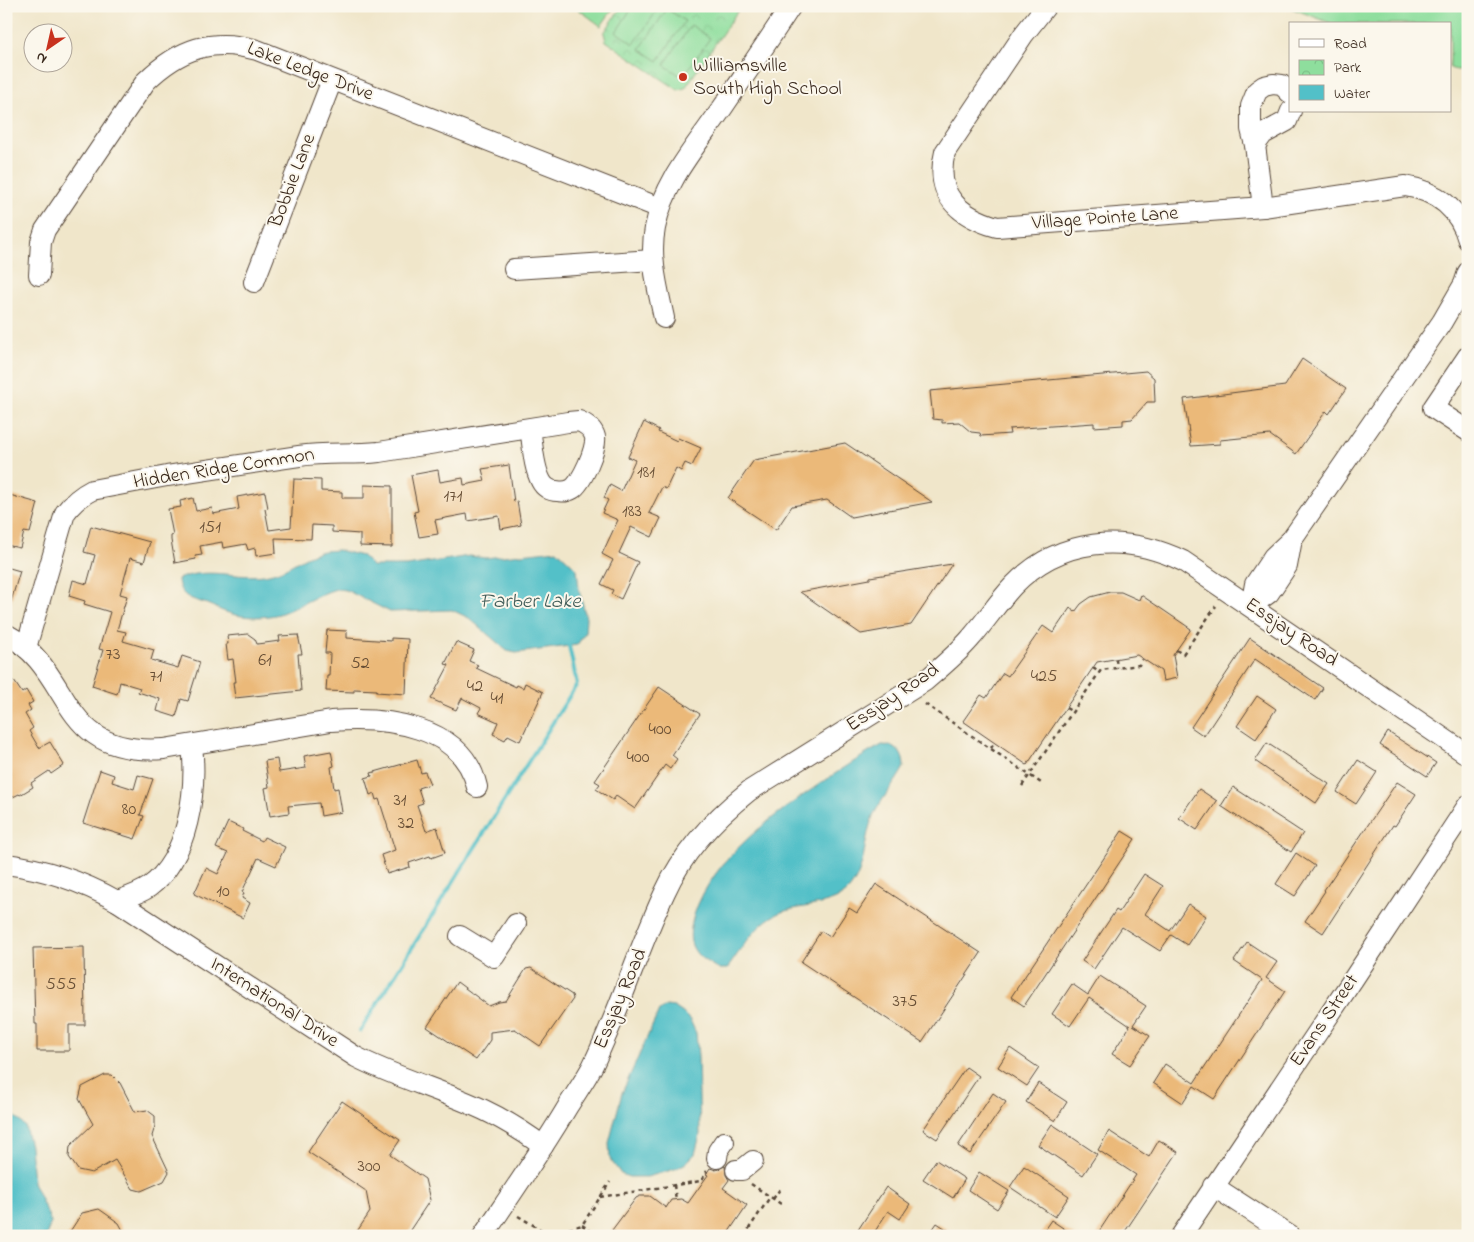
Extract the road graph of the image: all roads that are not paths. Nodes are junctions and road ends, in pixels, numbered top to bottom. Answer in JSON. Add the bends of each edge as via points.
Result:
{"nodes":[{"id":1,"x":791,"y":6,"type":"edge"},
{"id":2,"x":1046,"y":6,"type":"edge"},
{"id":3,"x":332,"y":80,"type":"junction"},
{"id":4,"x":1289,"y":92,"type":"edge"},
{"id":5,"x":1291,"y":112,"type":"edge"},
{"id":6,"x":1255,"y":145,"type":"junction"},
{"id":7,"x":1263,"y":207,"type":"junction"},
{"id":8,"x":660,"y":208,"type":"junction"},
{"id":9,"x":1468,"y":240,"type":"edge"},
{"id":10,"x":653,"y":260,"type":"junction"},
{"id":11,"x":514,"y":269,"type":"dead end"},
{"id":12,"x":1468,"y":272,"type":"edge"},
{"id":13,"x":39,"y":275,"type":"dead end"},
{"id":14,"x":254,"y":282,"type":"dead end"},
{"id":15,"x":664,"y":318,"type":"dead end"},
{"id":16,"x":1468,"y":356,"type":"edge"},
{"id":17,"x":1462,"y":378,"type":"edge"},
{"id":18,"x":530,"y":428,"type":"dead end"},
{"id":19,"x":1468,"y":431,"type":"edge"},
{"id":20,"x":1250,"y":606,"type":"junction"},
{"id":21,"x":6,"y":634,"type":"edge"},
{"id":22,"x":26,"y":648,"type":"junction"},
{"id":23,"x":192,"y":745,"type":"junction"},
{"id":24,"x":1468,"y":755,"type":"edge"},
{"id":25,"x":477,"y":787,"type":"dead end"},
{"id":26,"x":1468,"y":805,"type":"edge"},
{"id":27,"x":6,"y":864,"type":"edge"},
{"id":28,"x":117,"y":900,"type":"junction"},
{"id":29,"x":516,"y":924,"type":"dead end"},
{"id":30,"x":460,"y":936,"type":"dead end"},
{"id":31,"x":543,"y":1146,"type":"junction"},
{"id":32,"x":1213,"y":1186,"type":"junction"},
{"id":33,"x":483,"y":1236,"type":"edge"},
{"id":34,"x":1181,"y":1236,"type":"edge"},
{"id":35,"x":1290,"y":1236,"type":"edge"}],
"edges":[{"from":1,"to":8,"type":"street","via":[[692,150],[669,186]]},
{"from":2,"to":7,"type":"street","name":"Village Pointe Lane","via":[[945,152],[942,176],[945,190],[960,210],[997,228]]},
{"from":3,"to":8,"type":"street","name":"Lake Ledge Drive"},
{"from":3,"to":13,"type":"street","name":"Lake Ledge Drive","via":[[239,45],[209,45],[173,59],[146,81],[46,230],[41,242]]},
{"from":3,"to":14,"type":"street","name":"Bobbie Lane"},
{"from":4,"to":6,"type":"street","via":[[1282,85],[1273,84],[1257,91],[1250,114]]},
{"from":5,"to":6,"type":"street","via":[[1287,121],[1263,134]]},
{"from":6,"to":7,"type":"street"},
{"from":7,"to":9,"type":"street","name":"Village Pointe Lane","via":[[1384,188],[1418,188],[1446,203],[1457,216]]},
{"from":8,"to":10,"type":"street","via":[[654,229]]},
{"from":10,"to":11,"type":"street"},
{"from":10,"to":15,"type":"street"},
{"from":12,"to":20,"type":"street","via":[[1442,322],[1292,539],[1273,557],[1255,584]]},
{"from":16,"to":17,"type":"street"},
{"from":17,"to":19,"type":"street","via":[[1433,408]]},
{"from":18,"to":22,"type":"street","name":"Hidden Ridge Common","via":[[379,452],[316,453],[92,490],[72,503],[65,513]]},
{"from":20,"to":24,"type":"street","name":"Essjay Road"},
{"from":20,"to":31,"type":"street","name":"Essjay Road","via":[[1183,561],[1142,546],[1113,543],[1086,546],[1052,558],[1032,570],[1013,586],[968,641],[925,681],[749,791],[707,830],[688,853],[665,891],[612,1026]]},
{"from":21,"to":22,"type":"street"},
{"from":22,"to":23,"type":"street","via":[[40,663],[73,714],[97,736],[130,749]]},
{"from":23,"to":25,"type":"street","via":[[331,721],[382,720],[426,732],[448,743],[468,764]]},
{"from":23,"to":28,"type":"street","via":[[194,790],[190,812],[172,861],[149,887]]},
{"from":26,"to":32,"type":"street","name":"Evans Street"},
{"from":27,"to":28,"type":"street","name":"International Drive","via":[[70,878]]},
{"from":28,"to":31,"type":"street","name":"International Drive","via":[[356,1056],[484,1110]]},
{"from":29,"to":30,"type":"street","via":[[494,958]]},
{"from":31,"to":33,"type":"street","name":"Essjay Road"},
{"from":32,"to":34,"type":"street","name":"Evans Street"},
{"from":32,"to":35,"type":"street"}]}
